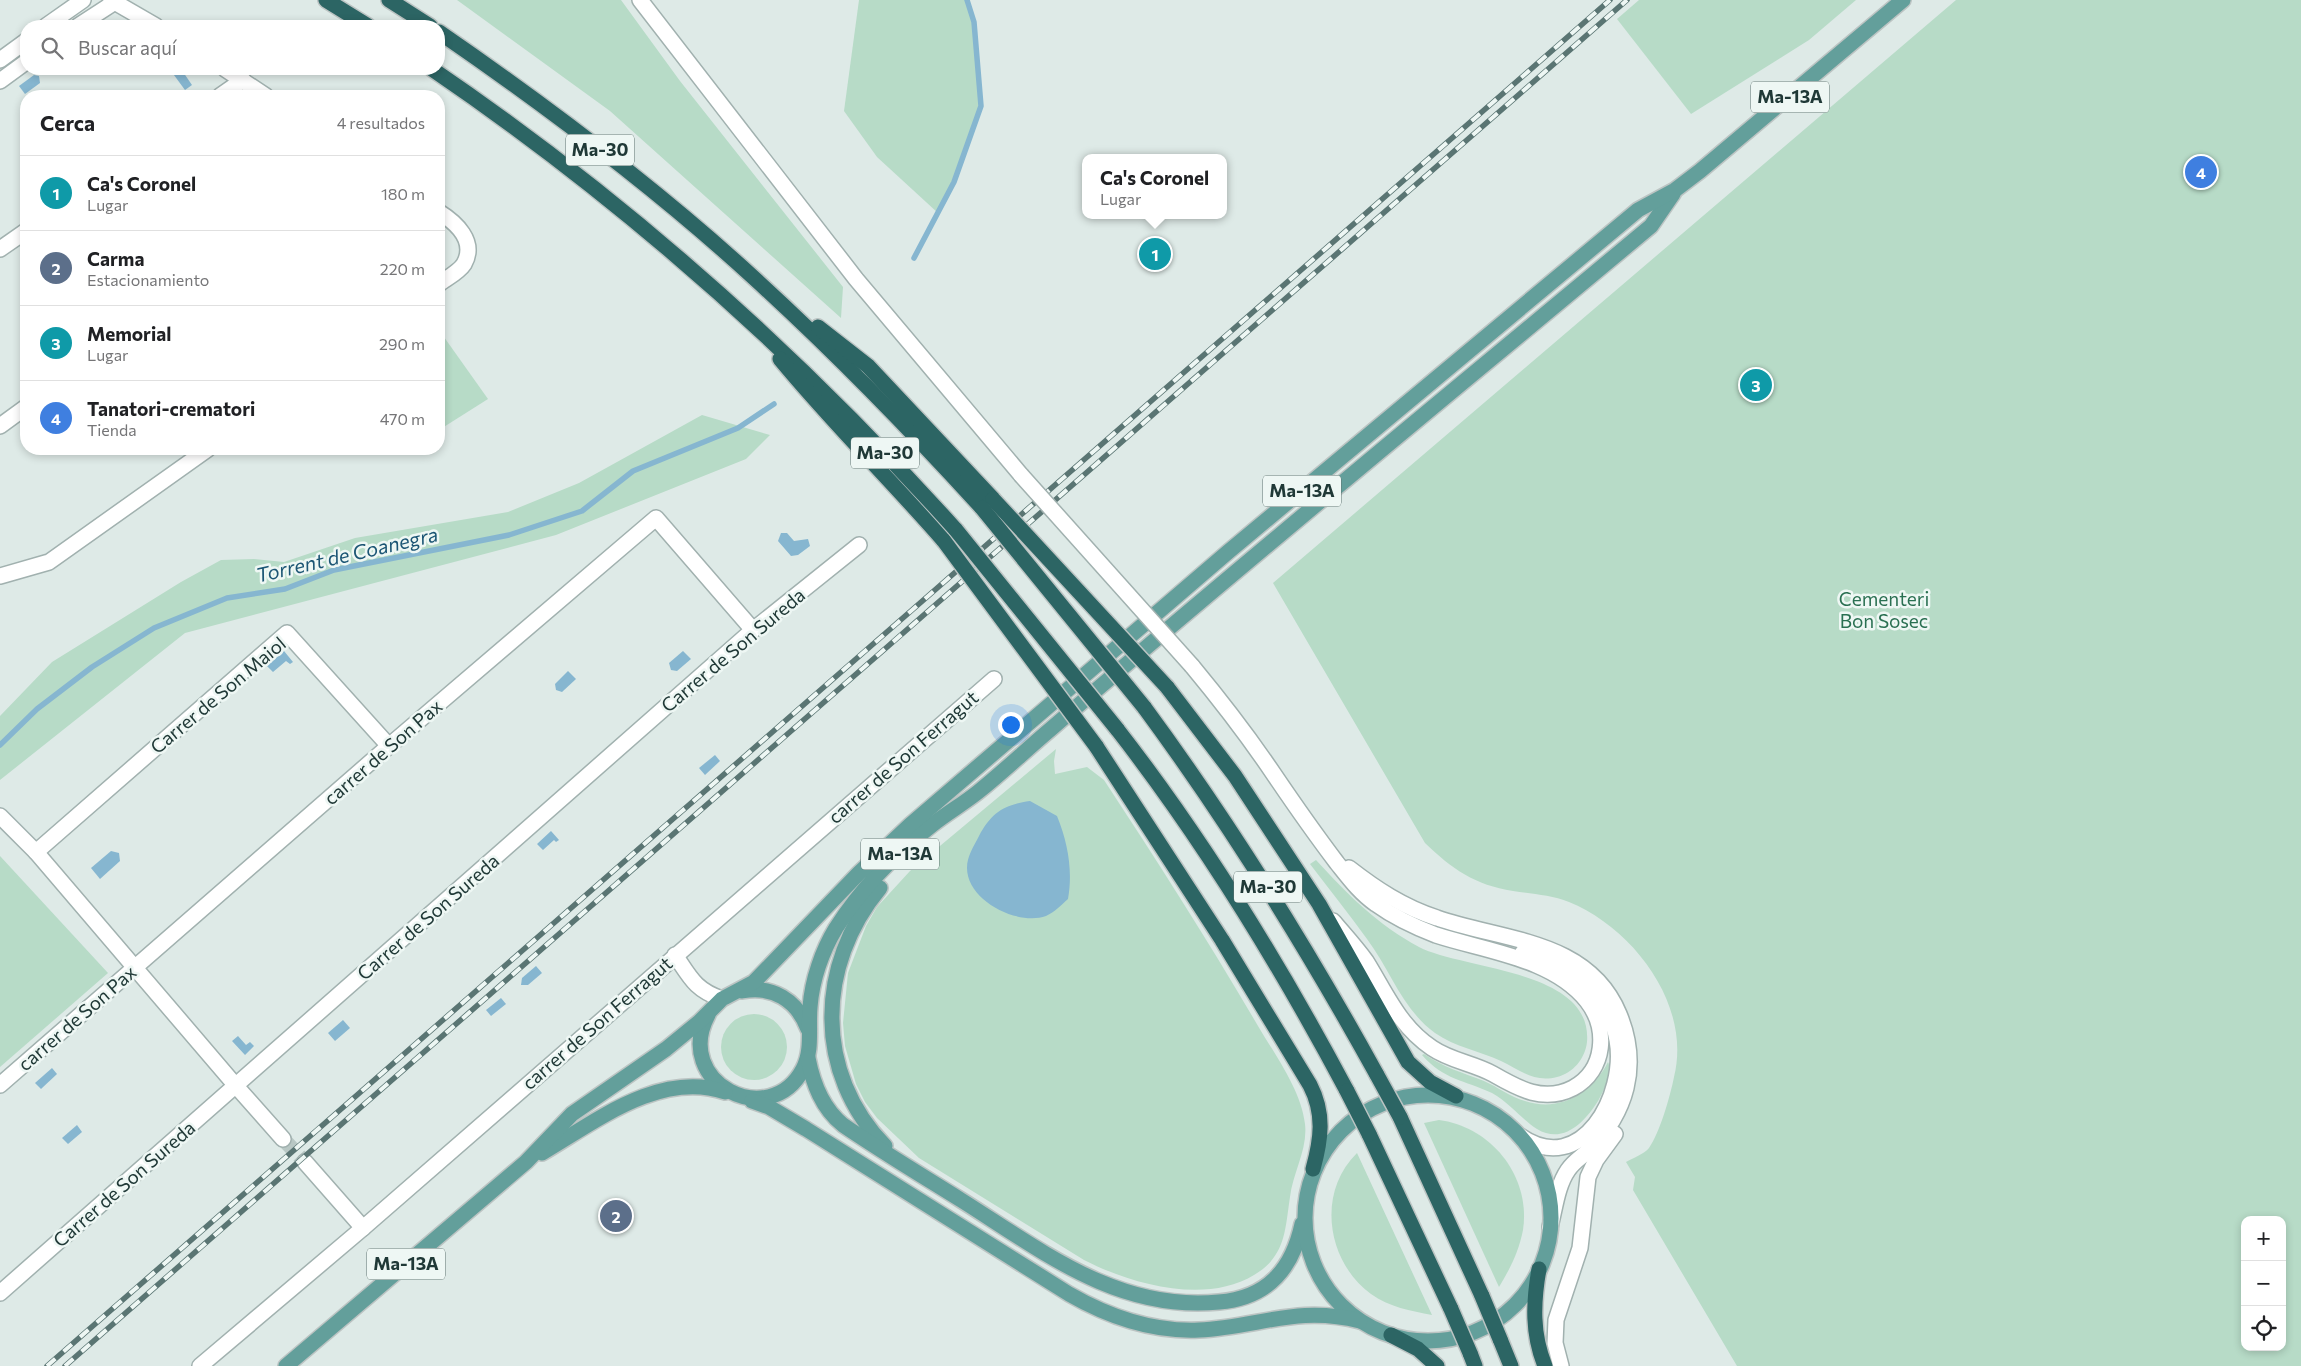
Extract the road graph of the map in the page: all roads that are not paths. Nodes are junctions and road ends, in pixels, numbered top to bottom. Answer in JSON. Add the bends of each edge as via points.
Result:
{"nodes":[{"id":1,"x":83,"y":0,"type":"edge"},
{"id":2,"x":326,"y":0,"type":"edge"},
{"id":3,"x":389,"y":0,"type":"edge"},
{"id":4,"x":640,"y":0,"type":"edge"},
{"id":5,"x":1903,"y":0,"type":"edge"},
{"id":6,"x":113,"y":1,"type":"edge"},
{"id":7,"x":55,"y":20,"type":"edge"},
{"id":8,"x":86,"y":20,"type":"edge"},
{"id":9,"x":146,"y":20,"type":"edge"},
{"id":10,"x":358,"y":20,"type":"edge"},
{"id":11,"x":421,"y":20,"type":"edge"},
{"id":12,"x":445,"y":36,"type":"edge"},
{"id":13,"x":20,"y":45,"type":"edge"},
{"id":14,"x":0,"y":60,"type":"edge"},
{"id":15,"x":20,"y":66,"type":"edge"},
{"id":16,"x":235,"y":75,"type":"edge"},
{"id":17,"x":440,"y":75,"type":"edge"},
{"id":18,"x":243,"y":80,"type":"junction"},
{"id":19,"x":0,"y":81,"type":"edge"},
{"id":20,"x":229,"y":90,"type":"edge"},
{"id":21,"x":257,"y":90,"type":"edge"},
{"id":22,"x":1675,"y":190,"type":"junction"},
{"id":23,"x":445,"y":216,"type":"edge"},
{"id":24,"x":20,"y":235,"type":"edge"},
{"id":25,"x":0,"y":249,"type":"edge"},
{"id":26,"x":445,"y":280,"type":"edge"},
{"id":27,"x":739,"y":309,"type":"junction"},
{"id":28,"x":20,"y":411,"type":"edge"},
{"id":29,"x":0,"y":426,"type":"edge"},
{"id":30,"x":200,"y":455,"type":"edge"},
{"id":31,"x":988,"y":504,"type":"junction"},
{"id":32,"x":859,"y":545,"type":"dead end"},
{"id":33,"x":0,"y":576,"type":"edge"},
{"id":34,"x":753,"y":630,"type":"junction"},
{"id":35,"x":994,"y":679,"type":"dead end"},
{"id":36,"x":389,"y":746,"type":"junction"},
{"id":37,"x":978,"y":792,"type":"junction"},
{"id":38,"x":0,"y":816,"type":"edge"},
{"id":39,"x":36,"y":852,"type":"junction"},
{"id":40,"x":1330,"y":853,"type":"junction"},
{"id":41,"x":1319,"y":904,"type":"junction"},
{"id":42,"x":1492,"y":933,"type":"junction"},
{"id":43,"x":1492,"y":950,"type":"junction"},
{"id":44,"x":675,"y":955,"type":"junction"},
{"id":45,"x":135,"y":968,"type":"junction"},
{"id":46,"x":723,"y":1000,"type":"junction"},
{"id":47,"x":809,"y":1033,"type":"junction"},
{"id":48,"x":808,"y":1058,"type":"junction"},
{"id":49,"x":0,"y":1085,"type":"edge"},
{"id":50,"x":236,"y":1086,"type":"junction"},
{"id":51,"x":738,"y":1096,"type":"junction"},
{"id":52,"x":1456,"y":1096,"type":"junction"},
{"id":53,"x":1520,"y":1136,"type":"junction"},
{"id":54,"x":283,"y":1139,"type":"tunnel mouth"},
{"id":55,"x":305,"y":1162,"type":"tunnel mouth"},
{"id":56,"x":526,"y":1162,"type":"junction"},
{"id":57,"x":902,"y":1163,"type":"junction"},
{"id":58,"x":1313,"y":1169,"type":"junction"},
{"id":59,"x":1304,"y":1214,"type":"junction"},
{"id":60,"x":1550,"y":1227,"type":"junction"},
{"id":61,"x":363,"y":1228,"type":"junction"},
{"id":62,"x":1539,"y":1269,"type":"junction"},
{"id":63,"x":0,"y":1292,"type":"edge"},
{"id":64,"x":1360,"y":1321,"type":"junction"},
{"id":65,"x":1391,"y":1335,"type":"junction"},
{"id":66,"x":1472,"y":1359,"type":"edge"},
{"id":67,"x":200,"y":1366,"type":"edge"},
{"id":68,"x":286,"y":1366,"type":"edge"},
{"id":69,"x":1437,"y":1366,"type":"edge"},
{"id":70,"x":1511,"y":1366,"type":"edge"},
{"id":71,"x":1546,"y":1366,"type":"edge"},
{"id":72,"x":1560,"y":1366,"type":"edge"}],
"edges":[{"from":1,"to":7,"type":"street"},
{"from":2,"to":10,"type":"highway"},
{"from":3,"to":11,"type":"highway"},
{"from":4,"to":40,"type":"street","bridge":true,"via":[[856,279],[1021,475],[1192,666],[1237,722]]},
{"from":5,"to":22,"type":"main road","number":"Ma-13A"},
{"from":6,"to":8,"type":"street"},
{"from":6,"to":9,"type":"street"},
{"from":12,"to":31,"type":"highway","number":"Ma-30","via":[[584,137],[754,277]]},
{"from":13,"to":14,"type":"street"},
{"from":15,"to":19,"type":"street"},
{"from":16,"to":18,"type":"street"},
{"from":17,"to":27,"type":"highway","number":"Ma-30","via":[[572,170]]},
{"from":18,"to":20,"type":"street"},
{"from":18,"to":21,"type":"street"},
{"from":22,"to":37,"type":"main road","number":"Ma-13A","via":[[1651,226],[1191,608]]},
{"from":22,"to":46,"type":"main road","number":"Ma-13A","via":[[1630,217],[1228,552],[859,872],[754,982]]},
{"from":23,"to":26,"type":"street","via":[[464,235],[466,256],[463,265]]},
{"from":24,"to":25,"type":"street"},
{"from":27,"to":58,"type":"highway","bridge":true,"via":[[822,410],[865,452],[944,541],[1096,746],[1222,940],[1314,1093],[1320,1112],[1321,1132]]},
{"from":27,"to":66,"type":"highway","number":"Ma-30","bridge":true,"via":[[845,412],[956,530],[1172,802],[1250,922],[1347,1091]]},
{"from":28,"to":29,"type":"street"},
{"from":30,"to":33,"type":"street","via":[[49,562]]},
{"from":31,"to":41,"type":"highway","bridge":true,"via":[[1167,688],[1235,776]]},
{"from":31,"to":70,"type":"highway","number":"Ma-30","bridge":true,"via":[[1196,778],[1304,945],[1400,1118]]},
{"from":32,"to":34,"type":"street","name":"Carrer de Son Sureda"},
{"from":34,"to":36,"type":"street","name":"carrer de Son Pax","via":[[656,518]]},
{"from":34,"to":50,"type":"street","name":"Carrer de Son Sureda"},
{"from":35,"to":44,"type":"street","name":"carrer de Son Ferragut"},
{"from":36,"to":39,"type":"street","name":"Carrer de Son Maiol","via":[[287,633]]},
{"from":36,"to":45,"type":"street","name":"carrer de Son Pax"},
{"from":37,"to":47,"type":"main road","number":"Ma-13A","via":[[930,826],[883,870],[845,915],[829,940],[820,965],[810,999]]},
{"from":37,"to":57,"type":"main road","via":[[879,889],[858,919],[839,966],[832,1018],[839,1072],[864,1122]]},
{"from":38,"to":39,"type":"street"},
{"from":39,"to":45,"type":"street"},
{"from":40,"to":42,"type":"street","via":[[1372,886],[1402,904],[1438,919]]},
{"from":40,"to":43,"type":"street","via":[[1365,896],[1388,912],[1437,935]]},
{"from":41,"to":43,"type":"street","via":[[1358,951],[1400,1019],[1431,1048],[1527,1092],[1546,1095],[1572,1088],[1586,1078],[1599,1056],[1601,1030],[1593,1009],[1578,991],[1556,974]]},
{"from":41,"to":52,"type":"highway","via":[[1408,1062],[1430,1082]]},
{"from":42,"to":60,"type":"street","via":[[1549,948],[1585,969],[1613,1000],[1627,1038],[1628,1075],[1618,1110],[1599,1139],[1566,1172],[1559,1187]]},
{"from":42,"to":72,"type":"street","via":[[1545,937],[1575,949],[1592,961],[1620,994],[1633,1022],[1638,1044],[1638,1075],[1632,1102],[1623,1123],[1596,1160],[1588,1177],[1579,1254],[1556,1320],[1555,1343]]},
{"from":43,"to":53,"type":"street","via":[[1527,952],[1575,974],[1594,991],[1604,1006],[1618,1046],[1612,1096],[1584,1136],[1565,1147],[1552,1148],[1538,1146]]},
{"from":44,"to":46,"type":"street","via":[[696,985],[706,994]]},
{"from":44,"to":61,"type":"street","name":"carrer de Son Ferragut"},
{"from":45,"to":49,"type":"street","name":"carrer de Son Pax"},
{"from":45,"to":50,"type":"street"},
{"from":46,"to":47,"type":"main road","number":"Ma-13A","via":[[766,990],[781,995],[804,1018]]},
{"from":46,"to":51,"type":"main road","via":[[700,1037],[700,1052],[704,1067],[718,1084]]},
{"from":46,"to":56,"type":"main road","number":"Ma-13A","via":[[666,1049],[572,1114]]},
{"from":47,"to":48,"type":"main road","number":"Ma-13A"},
{"from":48,"to":51,"type":"main road","number":"Ma-13A","via":[[794,1083],[782,1092],[768,1097]]},
{"from":48,"to":57,"type":"main road","via":[[821,1100],[835,1118]]},
{"from":50,"to":54,"type":"street"},
{"from":50,"to":63,"type":"street","name":"Carrer de Son Sureda"},
{"from":51,"to":56,"type":"main road","number":"Ma-13A","via":[[708,1088],[650,1094],[617,1107]]},
{"from":51,"to":64,"type":"main road","via":[[769,1107],[806,1128],[1069,1294],[1130,1322],[1171,1330],[1199,1330],[1299,1314],[1335,1315]]},
{"from":52,"to":53,"type":"main road","via":[[1496,1114]]},
{"from":52,"to":58,"type":"main road","via":[[1413,1095],[1381,1106],[1332,1139]]},
{"from":53,"to":60,"type":"main road","via":[[1539,1163],[1547,1184]]},
{"from":55,"to":61,"type":"street"},
{"from":56,"to":68,"type":"main road","number":"Ma-13A"},
{"from":57,"to":59,"type":"main road","via":[[1080,1273],[1126,1293],[1165,1302],[1226,1302],[1266,1287],[1284,1270],[1300,1234]]},
{"from":58,"to":59,"type":"main road"},
{"from":59,"to":64,"type":"main road","via":[[1308,1248],[1316,1270],[1333,1295]]},
{"from":60,"to":62,"type":"main road"},
{"from":61,"to":67,"type":"street","name":"carrer de Son Ferragut"},
{"from":62,"to":65,"type":"main road","via":[[1510,1312],[1486,1329],[1442,1341],[1412,1340]]},
{"from":62,"to":71,"type":"highway","via":[[1534,1320]]},
{"from":64,"to":65,"type":"main road"},
{"from":65,"to":69,"type":"highway","via":[[1418,1349]]}]}
